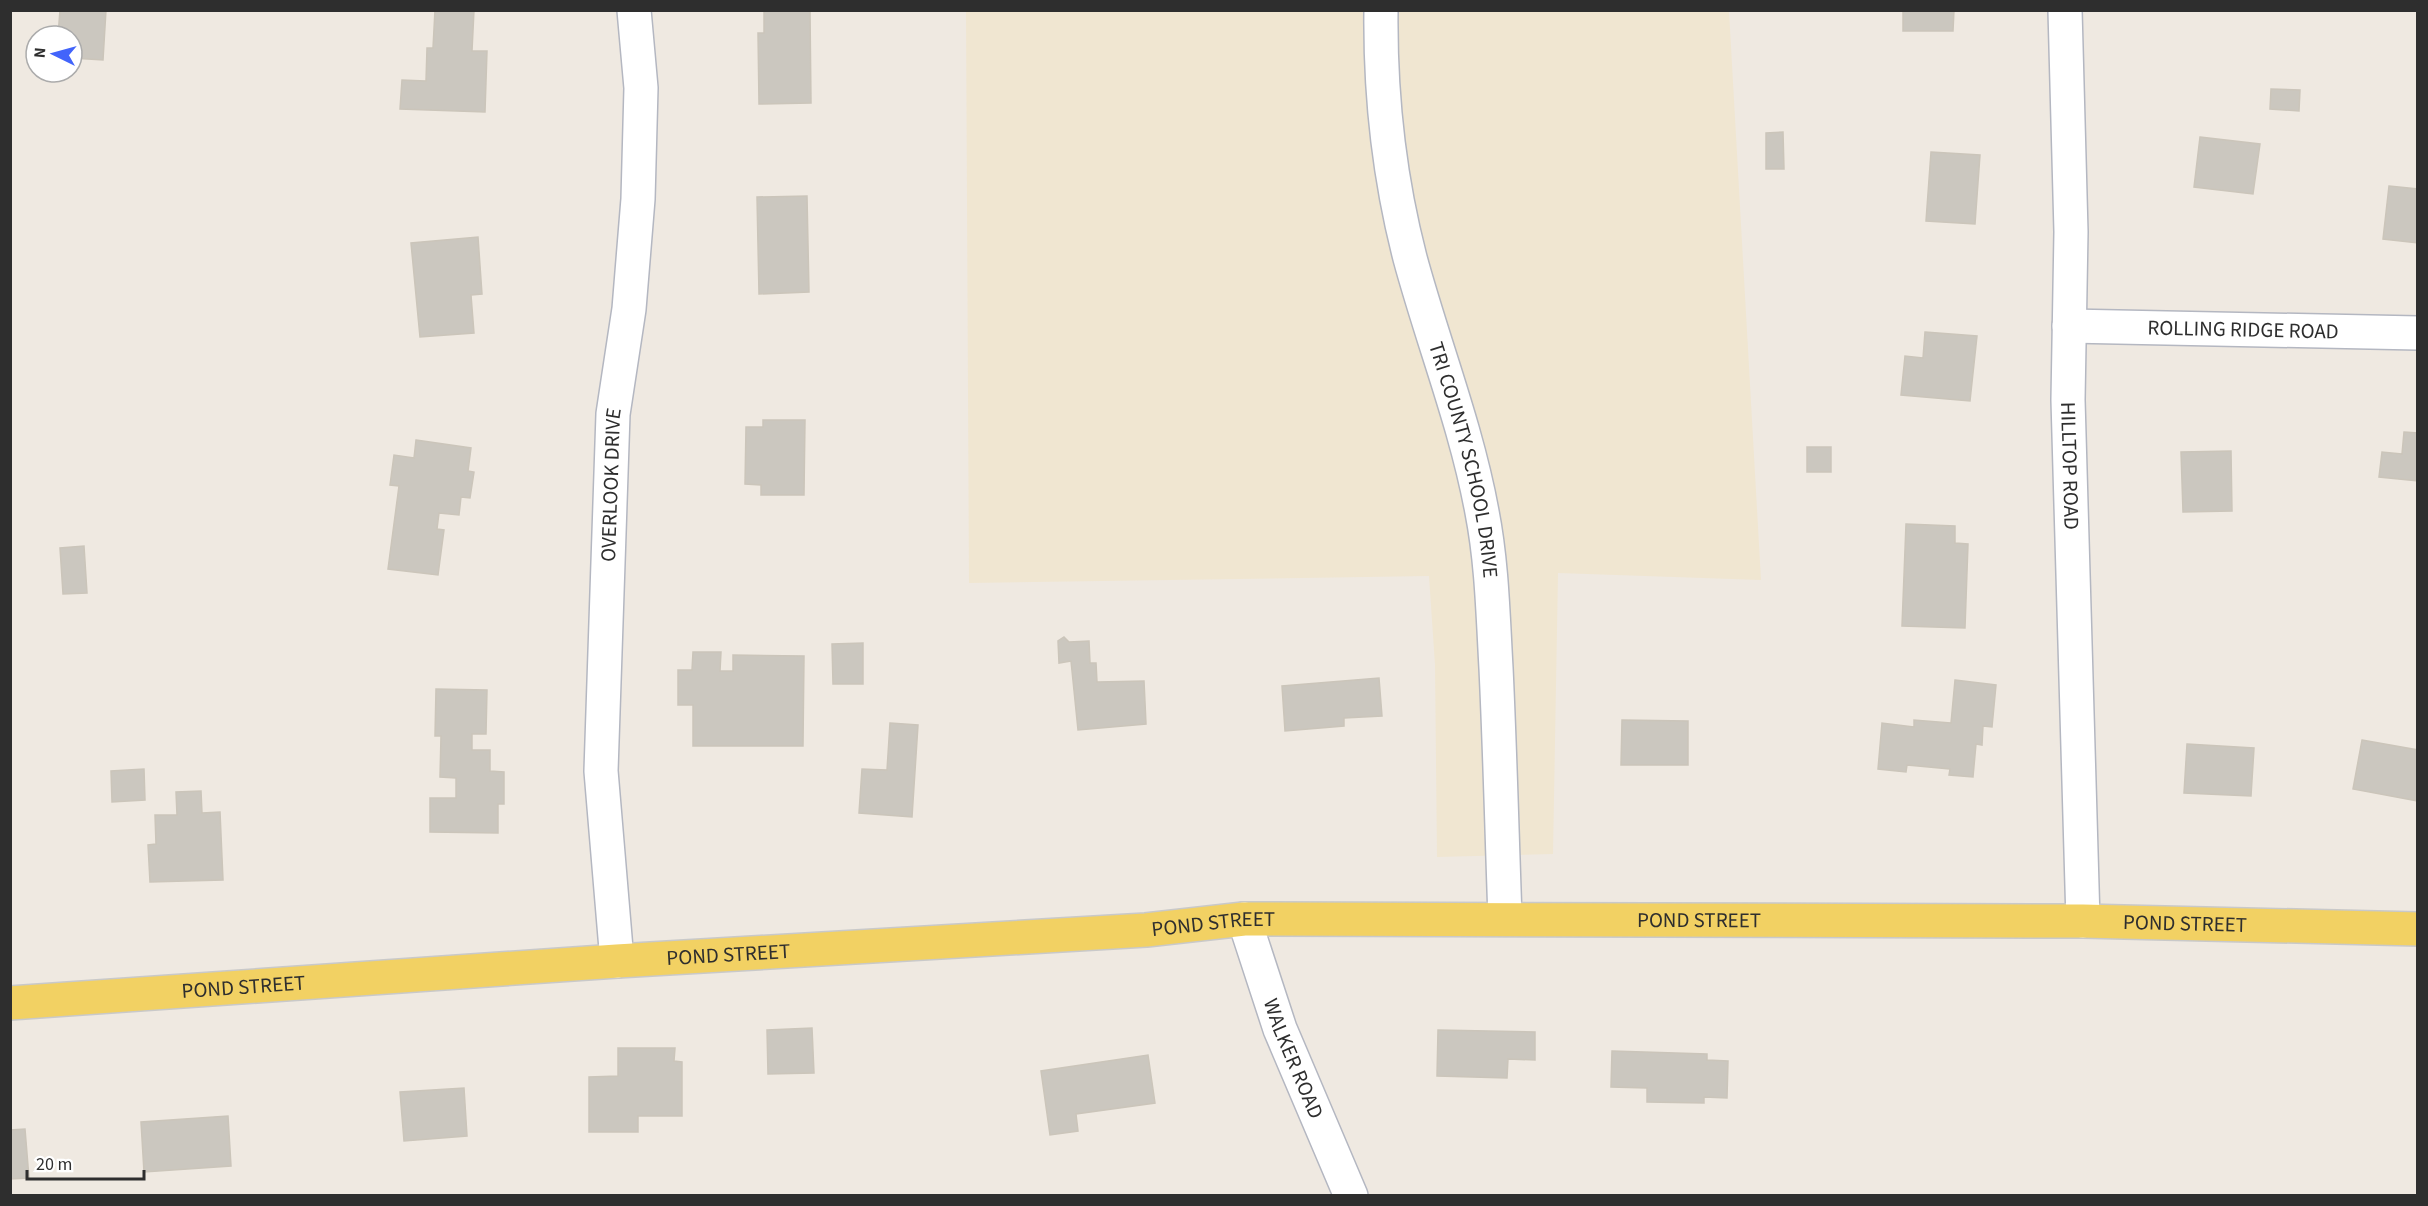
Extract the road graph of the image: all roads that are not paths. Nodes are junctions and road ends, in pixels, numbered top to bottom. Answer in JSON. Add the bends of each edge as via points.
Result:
{"nodes":[{"id":1,"x":634,"y":10,"type":"edge"},
{"id":2,"x":1381,"y":10,"type":"edge"},
{"id":3,"x":2065,"y":10,"type":"edge"},
{"id":4,"x":2069,"y":326,"type":"junction"},
{"id":5,"x":2418,"y":333,"type":"edge"},
{"id":6,"x":1505,"y":918,"type":"junction"},
{"id":7,"x":1244,"y":919,"type":"junction"},
{"id":8,"x":2083,"y":921,"type":"junction"},
{"id":9,"x":2418,"y":929,"type":"edge"},
{"id":10,"x":617,"y":961,"type":"junction"},
{"id":11,"x":10,"y":1003,"type":"edge"},
{"id":12,"x":1351,"y":1196,"type":"edge"}],
"edges":[{"from":1,"to":10,"type":"street","name":"OVERLOOK DRIVE","via":[[641,88],[638,199],[613,414],[601,771]]},
{"from":2,"to":6,"type":"street","name":"TRI COUNTY SCHOOL DRIVE","via":[[1386,130],[1401,216],[1410,259],[1458,411],[1483,515],[1492,584]]},
{"from":3,"to":4,"type":"street","name":"HILLTOP ROAD","via":[[2071,232]]},
{"from":4,"to":5,"type":"street","name":"ROLLING RIDGE ROAD"},
{"from":4,"to":8,"type":"street","name":"HILLTOP ROAD"},
{"from":6,"to":7,"type":"main road","name":"POND STREET"},
{"from":6,"to":8,"type":"main road","name":"POND STREET"},
{"from":7,"to":10,"type":"main road","name":"POND STREET","via":[[1146,930]]},
{"from":7,"to":12,"type":"street","name":"WALKER ROAD","via":[[1280,1029]]},
{"from":8,"to":9,"type":"main road","name":"POND STREET"},
{"from":10,"to":11,"type":"main road","name":"POND STREET"}]}
